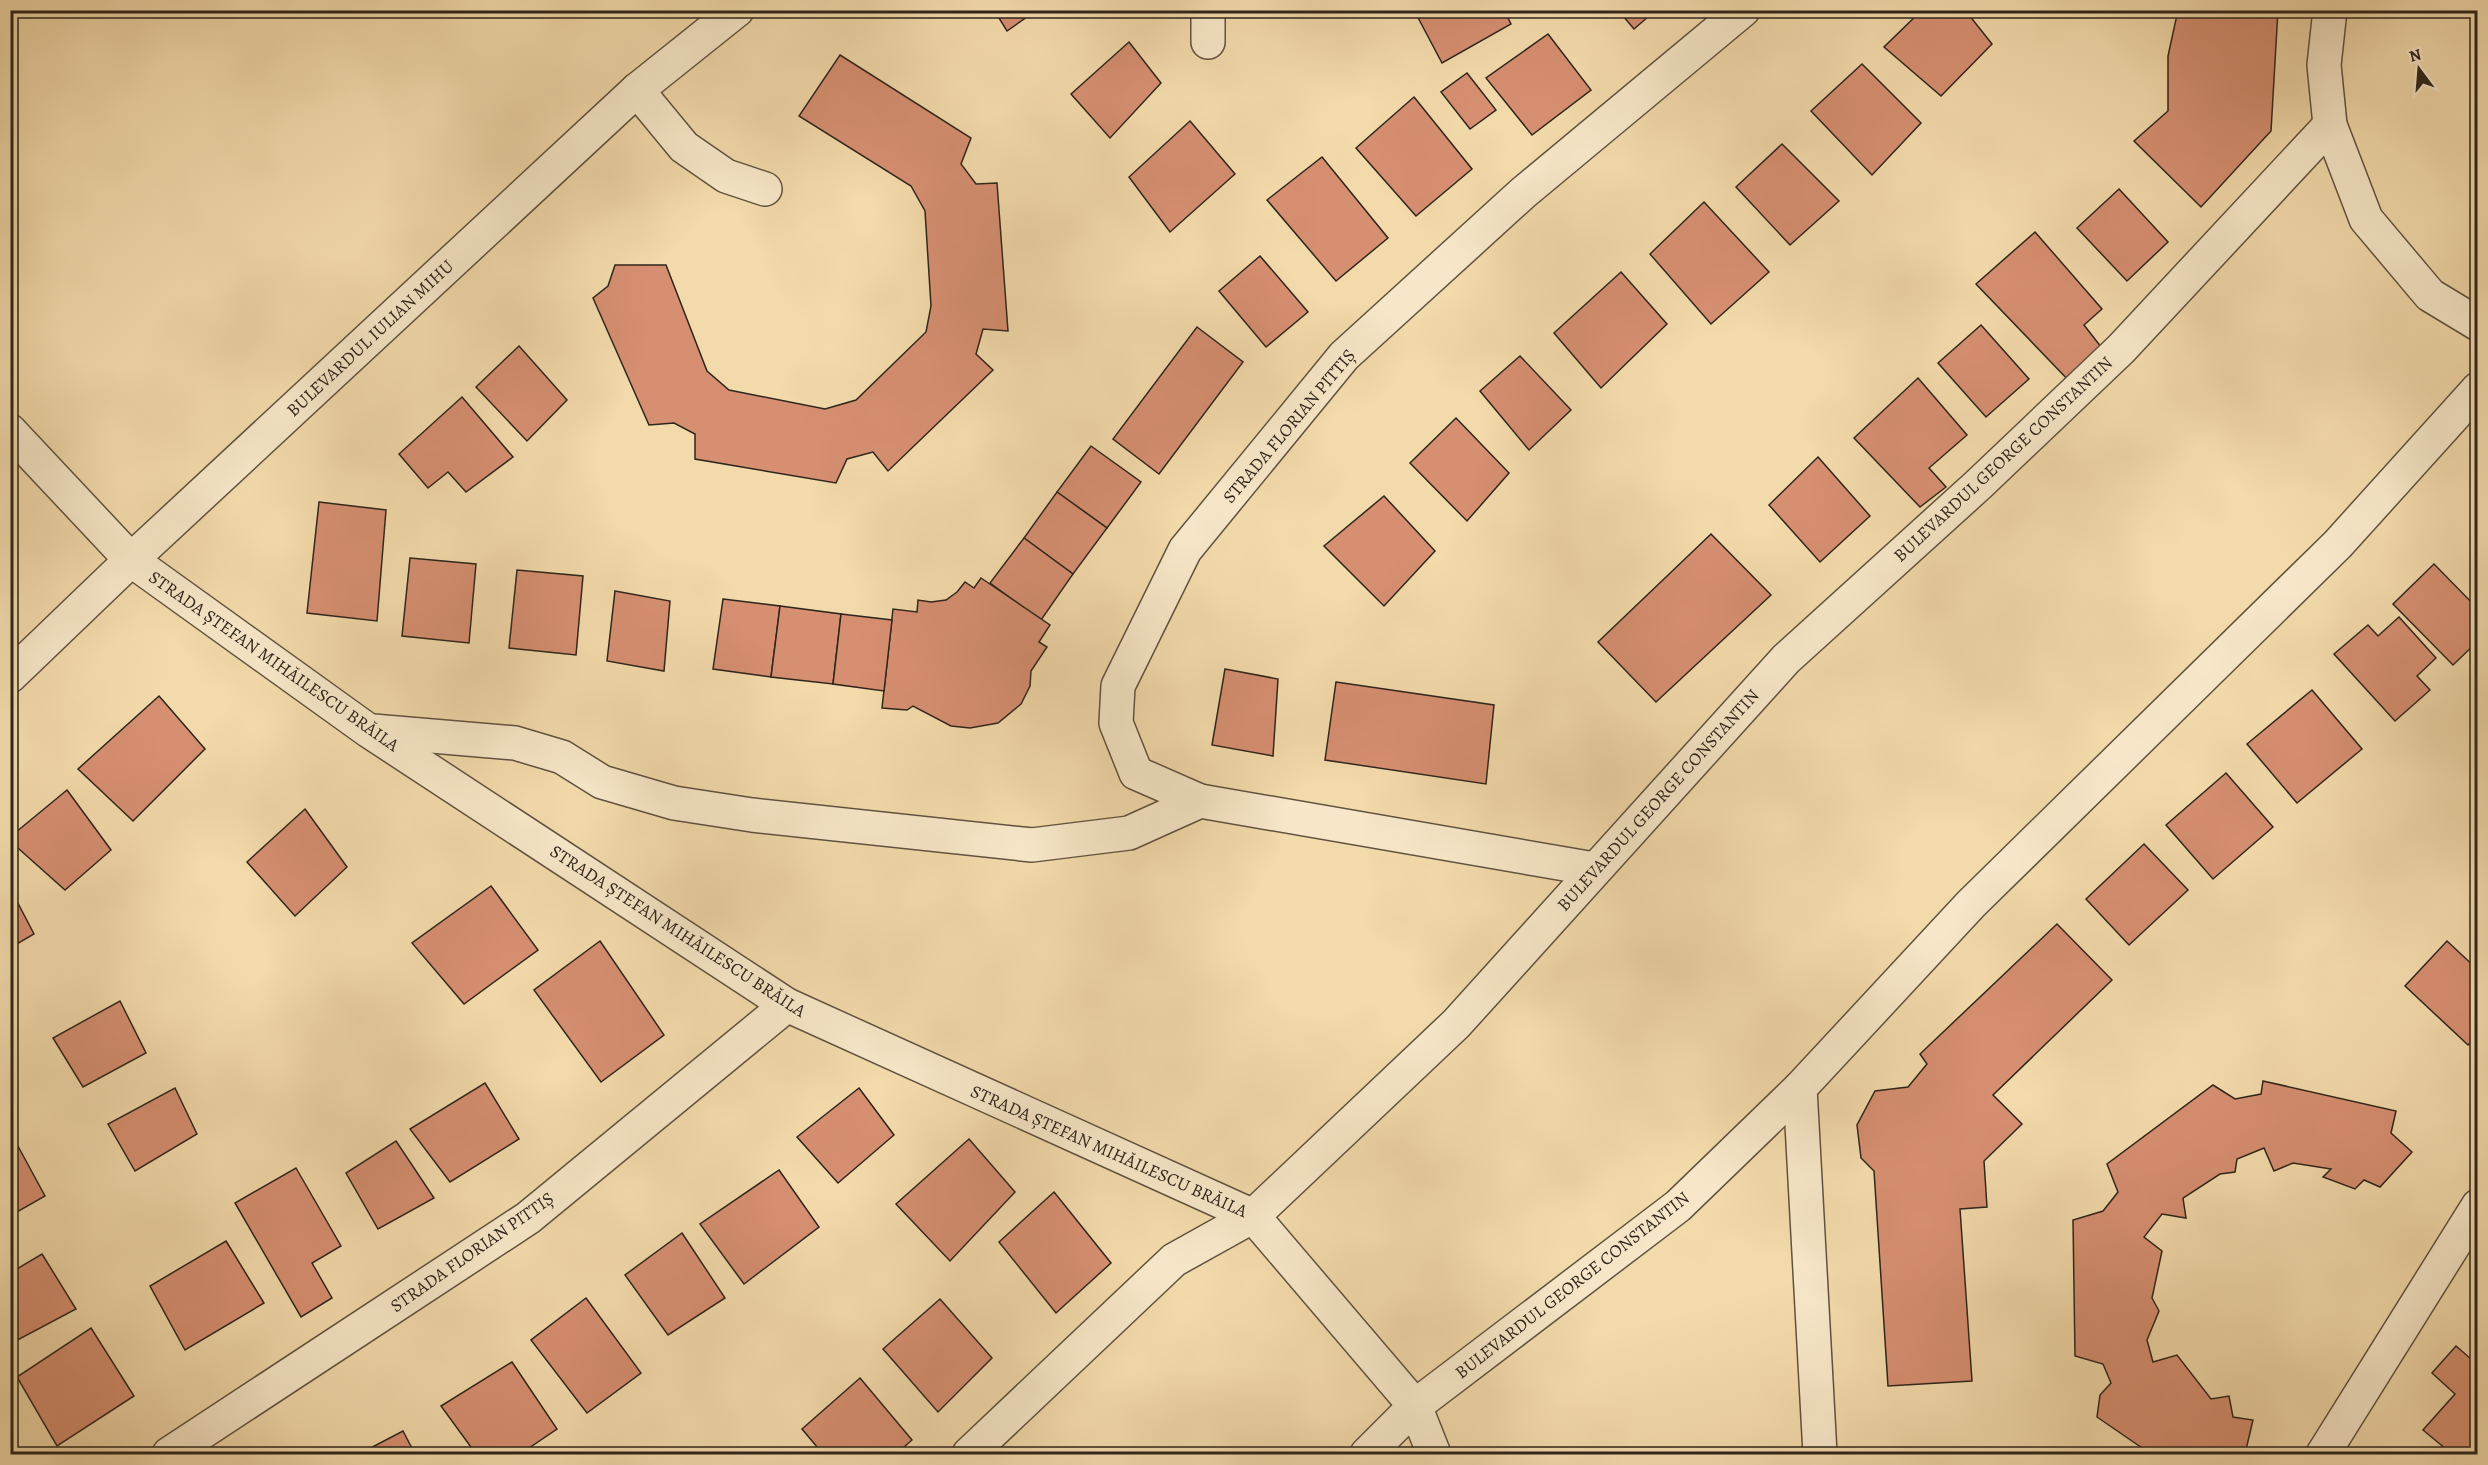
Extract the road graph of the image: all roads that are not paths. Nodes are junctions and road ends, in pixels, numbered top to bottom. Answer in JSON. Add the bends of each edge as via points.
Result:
{"nodes":[{"id":1,"x":737,"y":10,"type":"edge"},
{"id":2,"x":1743,"y":10,"type":"edge"},
{"id":3,"x":2330,"y":10,"type":"edge"},
{"id":4,"x":637,"y":90,"type":"junction"},
{"id":5,"x":2330,"y":125,"type":"junction"},
{"id":6,"x":765,"y":189,"type":"dead end"},
{"id":7,"x":2478,"y":324,"type":"edge"},
{"id":8,"x":2478,"y":389,"type":"edge"},
{"id":9,"x":10,"y":431,"type":"edge"},
{"id":10,"x":131,"y":560,"type":"junction"},
{"id":11,"x":10,"y":676,"type":"edge"},
{"id":12,"x":369,"y":730,"type":"junction"},
{"id":13,"x":1200,"y":801,"type":"junction"},
{"id":14,"x":1594,"y":869,"type":"junction"},
{"id":15,"x":787,"y":1005,"type":"junction"},
{"id":16,"x":1800,"y":1088,"type":"junction"},
{"id":17,"x":2478,"y":1206,"type":"edge"},
{"id":18,"x":1253,"y":1216,"type":"junction"},
{"id":19,"x":1415,"y":1406,"type":"junction"},
{"id":20,"x":169,"y":1455,"type":"edge"},
{"id":21,"x":969,"y":1455,"type":"edge"},
{"id":22,"x":1367,"y":1455,"type":"edge"},
{"id":23,"x":1434,"y":1455,"type":"edge"},
{"id":24,"x":1820,"y":1455,"type":"edge"},
{"id":25,"x":2323,"y":1455,"type":"edge"}],
"edges":[{"from":1,"to":4,"type":"street","name":"BULEVARDUL IULIAN MIHU"},
{"from":2,"to":13,"type":"street","name":"STRADA FLORIAN PITTIȘ","via":[[1523,193],[1344,356],[1185,550],[1118,686],[1116,723],[1136,773]]},
{"from":3,"to":5,"type":"street","via":[[2324,65]]},
{"from":4,"to":6,"type":"street","via":[[684,147],[726,176]]},
{"from":4,"to":10,"type":"street","name":"BULEVARDUL IULIAN MIHU"},
{"from":5,"to":7,"type":"street","via":[[2366,219],[2430,295]]},
{"from":5,"to":14,"type":"street","name":"BULEVARDUL GEORGE CONSTANTIN","via":[[2121,349],[1786,659]]},
{"from":8,"to":16,"type":"street","name":"BULEVARDUL GEORGE CONSTANTIN","via":[[2338,544],[1971,904]]},
{"from":9,"to":10,"type":"street","name":"STRADA ȘTEFAN MIHĂILESCU BRĂILA"},
{"from":10,"to":11,"type":"street","name":"BULEVARDUL IULIAN MIHU"},
{"from":10,"to":12,"type":"street","name":"STRADA ȘTEFAN MIHĂILESCU BRĂILA"},
{"from":12,"to":13,"type":"street","via":[[515,743],[562,757],[602,782],[674,803],[1032,845],[1129,833]]},
{"from":12,"to":15,"type":"street","name":"STRADA ȘTEFAN MIHĂILESCU BRĂILA"},
{"from":13,"to":14,"type":"street","name":"STRADA FLORIAN PITTIȘ"},
{"from":14,"to":18,"type":"street","name":"BULEVARDUL GEORGE CONSTANTIN","via":[[1456,1024]]},
{"from":15,"to":18,"type":"street","name":"STRADA ȘTEFAN MIHĂILESCU BRĂILA"},
{"from":15,"to":20,"type":"street","name":"STRADA FLORIAN PITTIȘ","via":[[528,1218]]},
{"from":16,"to":19,"type":"street","name":"BULEVARDUL GEORGE CONSTANTIN","via":[[1678,1206]]},
{"from":16,"to":24,"type":"street"},
{"from":17,"to":25,"type":"street"},
{"from":18,"to":19,"type":"street","name":"STRADA ȘTEFAN MIHĂILESCU BRĂILA"},
{"from":18,"to":21,"type":"street","name":"BULEVARDUL GEORGE CONSTANTIN","via":[[1174,1260]]},
{"from":19,"to":22,"type":"street","name":"BULEVARDUL GEORGE CONSTANTIN"},
{"from":19,"to":23,"type":"street","name":"STRADA ȘTEFAN MIHĂILESCU BRĂILA"}]}
